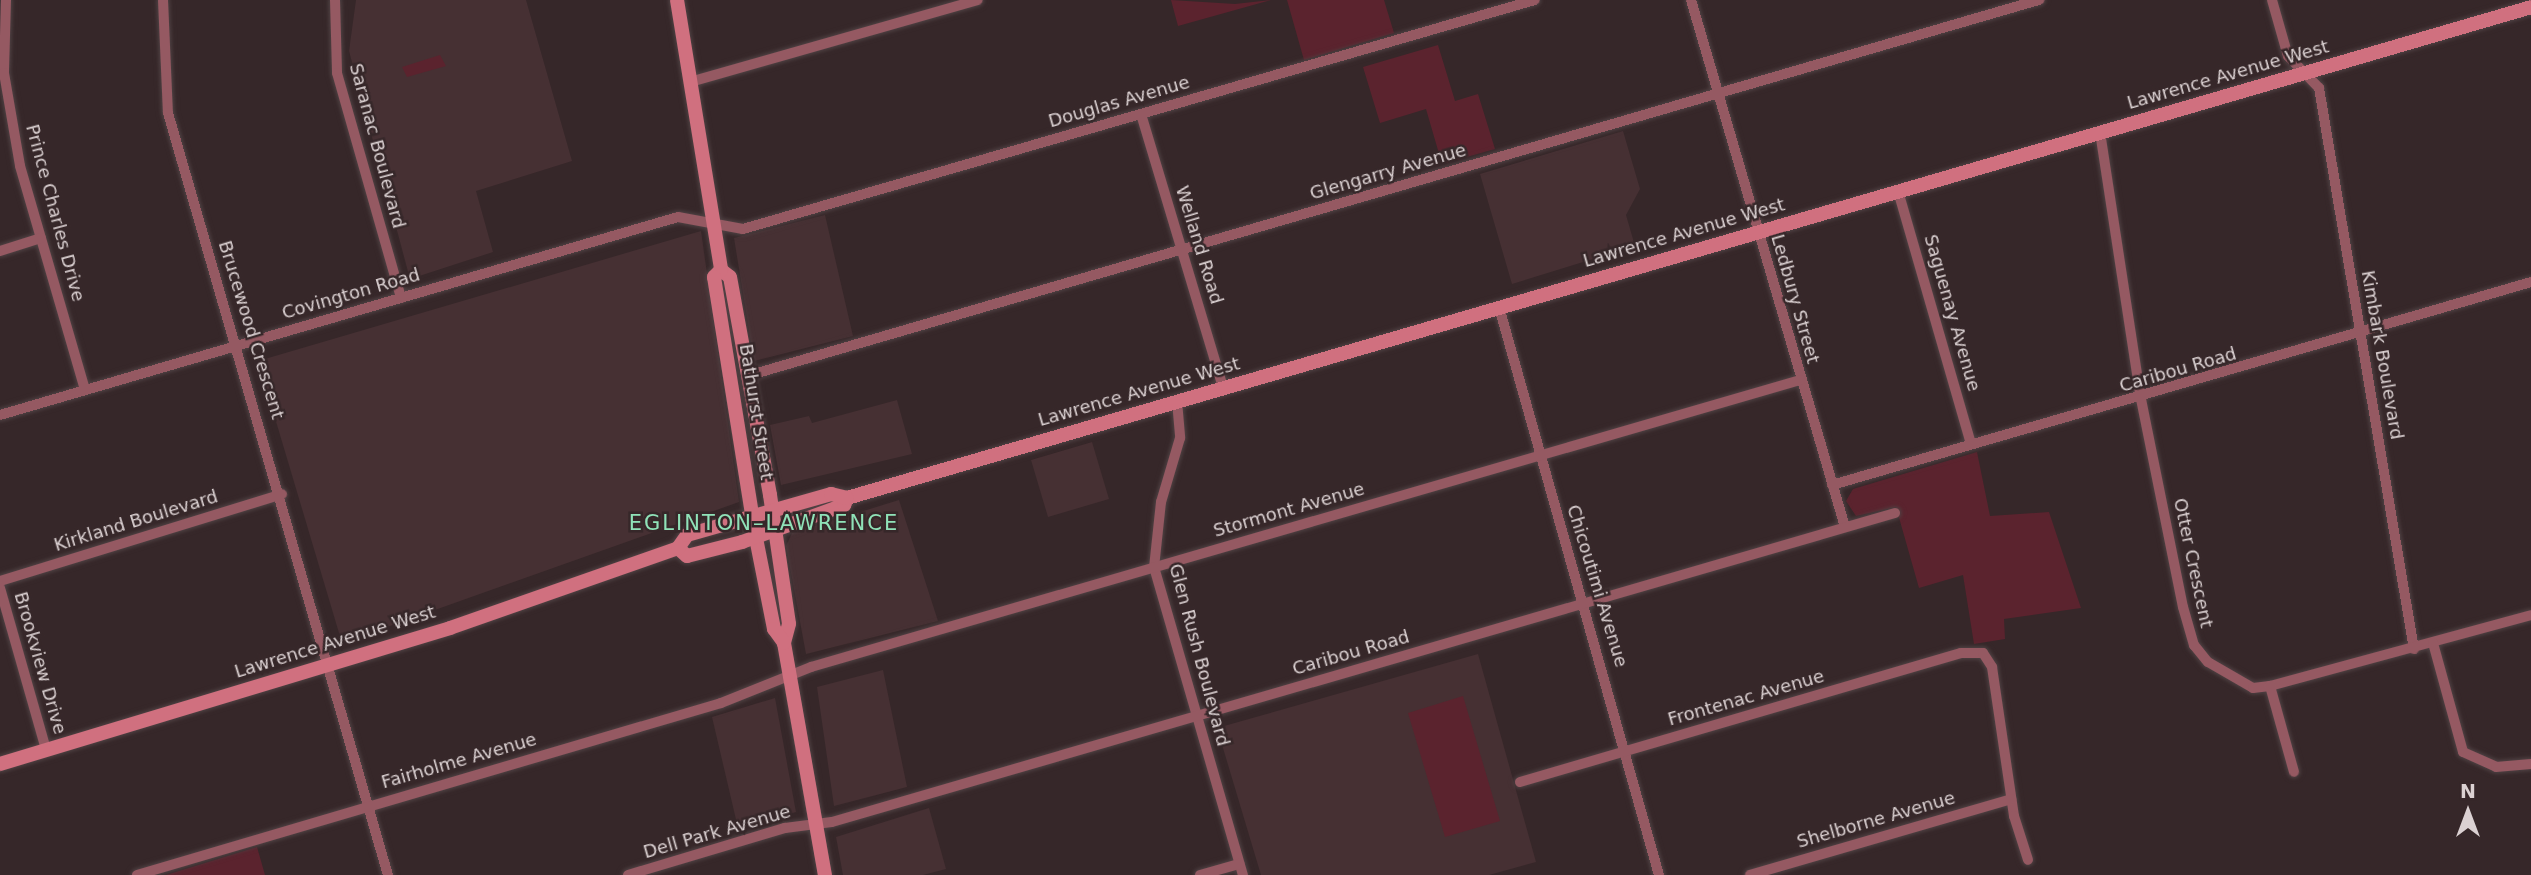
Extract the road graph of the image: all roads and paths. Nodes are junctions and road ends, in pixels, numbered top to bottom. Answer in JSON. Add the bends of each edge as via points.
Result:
{"nodes":[{"id":1,"x":6,"y":0,"type":"edge"},
{"id":2,"x":163,"y":0,"type":"edge"},
{"id":3,"x":335,"y":0,"type":"edge"},
{"id":4,"x":677,"y":0,"type":"edge"},
{"id":5,"x":978,"y":0,"type":"edge"},
{"id":6,"x":1535,"y":0,"type":"edge"},
{"id":7,"x":1691,"y":0,"type":"edge"},
{"id":8,"x":2039,"y":0,"type":"edge"},
{"id":9,"x":2272,"y":0,"type":"edge"},
{"id":10,"x":2531,"y":7,"type":"edge"},
{"id":11,"x":2304,"y":72,"type":"junction"},
{"id":12,"x":2,"y":73,"type":"edge"},
{"id":13,"x":690,"y":82,"type":"junction"},
{"id":14,"x":1717,"y":93,"type":"junction"},
{"id":15,"x":1141,"y":114,"type":"junction"},
{"id":16,"x":2100,"y":132,"type":"junction"},
{"id":17,"x":1898,"y":191,"type":"junction"},
{"id":18,"x":713,"y":223,"type":"junction"},
{"id":19,"x":1758,"y":232,"type":"junction"},
{"id":20,"x":41,"y":238,"type":"junction"},
{"id":21,"x":1183,"y":250,"type":"junction"},
{"id":22,"x":0,"y":251,"type":"edge"},
{"id":23,"x":721,"y":270,"type":"junction"},
{"id":24,"x":2531,"y":282,"type":"edge"},
{"id":25,"x":401,"y":298,"type":"junction"},
{"id":26,"x":1499,"y":307,"type":"junction"},
{"id":27,"x":2361,"y":335,"type":"junction"},
{"id":28,"x":236,"y":344,"type":"junction"},
{"id":29,"x":747,"y":376,"type":"junction"},
{"id":30,"x":1800,"y":380,"type":"junction"},
{"id":31,"x":1223,"y":387,"type":"junction"},
{"id":32,"x":85,"y":390,"type":"junction"},
{"id":33,"x":2141,"y":399,"type":"junction"},
{"id":34,"x":1177,"y":401,"type":"junction"},
{"id":35,"x":0,"y":415,"type":"edge"},
{"id":36,"x":1971,"y":444,"type":"junction"},
{"id":37,"x":1539,"y":455,"type":"junction"},
{"id":38,"x":1832,"y":485,"type":"junction"},
{"id":39,"x":282,"y":494,"type":"junction"},
{"id":40,"x":847,"y":498,"type":"junction"},
{"id":41,"x":772,"y":510,"type":"junction"},
{"id":42,"x":1895,"y":513,"type":"dead end"},
{"id":43,"x":752,"y":515,"type":"junction"},
{"id":44,"x":1845,"y":527,"type":"junction"},
{"id":45,"x":775,"y":532,"type":"junction"},
{"id":46,"x":756,"y":538,"type":"junction"},
{"id":47,"x":678,"y":548,"type":"junction"},
{"id":48,"x":1154,"y":567,"type":"junction"},
{"id":49,"x":0,"y":581,"type":"edge"},
{"id":50,"x":0,"y":588,"type":"edge"},
{"id":51,"x":1584,"y":603,"type":"junction"},
{"id":52,"x":2531,"y":615,"type":"edge"},
{"id":53,"x":784,"y":643,"type":"junction"},
{"id":54,"x":2433,"y":643,"type":"junction"},
{"id":55,"x":2414,"y":649,"type":"junction"},
{"id":56,"x":332,"y":666,"type":"junction"},
{"id":57,"x":790,"y":677,"type":"junction"},
{"id":58,"x":2270,"y":686,"type":"junction"},
{"id":59,"x":1197,"y":715,"type":"junction"},
{"id":60,"x":46,"y":749,"type":"junction"},
{"id":61,"x":1627,"y":751,"type":"junction"},
{"id":62,"x":0,"y":764,"type":"edge"},
{"id":63,"x":2531,"y":764,"type":"edge"},
{"id":64,"x":2294,"y":772,"type":"dead end"},
{"id":65,"x":1520,"y":782,"type":"dead end"},
{"id":66,"x":2011,"y":799,"type":"junction"},
{"id":67,"x":366,"y":806,"type":"junction"},
{"id":68,"x":816,"y":824,"type":"junction"},
{"id":69,"x":2028,"y":860,"type":"dead end"},
{"id":70,"x":1241,"y":869,"type":"edge"},
{"id":71,"x":137,"y":875,"type":"edge"},
{"id":72,"x":388,"y":875,"type":"edge"},
{"id":73,"x":628,"y":875,"type":"edge"},
{"id":74,"x":825,"y":875,"type":"edge"},
{"id":75,"x":1200,"y":875,"type":"edge"},
{"id":76,"x":1659,"y":875,"type":"edge"},
{"id":77,"x":1750,"y":875,"type":"edge"}],
"edges":[{"from":1,"to":12,"type":"street","name":"Prince Charles Drive"},
{"from":2,"to":28,"type":"street","name":"Brucewood Crescent","via":[[168,113]]},
{"from":3,"to":25,"type":"street","name":"Saranac Boulevard","via":[[337,73]]},
{"from":4,"to":13,"type":"main road","name":"Bathurst Street"},
{"from":5,"to":13,"type":"street"},
{"from":6,"to":15,"type":"street","name":"Douglas Avenue"},
{"from":7,"to":14,"type":"street","name":"Ledbury Street"},
{"from":8,"to":14,"type":"street","name":"Glengarry Avenue"},
{"from":9,"to":11,"type":"street","name":"Kimbark Boulevard","via":[[2288,56]]},
{"from":10,"to":11,"type":"main road","name":"Lawrence Avenue West"},
{"from":11,"to":16,"type":"main road","name":"Lawrence Avenue West"},
{"from":11,"to":27,"type":"street","name":"Kimbark Boulevard","via":[[2319,88]]},
{"from":12,"to":20,"type":"street","name":"Prince Charles Drive"},
{"from":13,"to":18,"type":"main road","name":"Bathurst Street"},
{"from":14,"to":19,"type":"street","name":"Ledbury Street"},
{"from":14,"to":21,"type":"street","name":"Glengarry Avenue"},
{"from":15,"to":18,"type":"street","name":"Douglas Avenue","via":[[743,229]]},
{"from":15,"to":21,"type":"street","name":"Welland Road"},
{"from":16,"to":17,"type":"main road","name":"Lawrence Avenue West"},
{"from":16,"to":33,"type":"street","name":"Otter Crescent"},
{"from":17,"to":19,"type":"main road","name":"Lawrence Avenue West"},
{"from":17,"to":36,"type":"street","name":"Saguenay Avenue"},
{"from":18,"to":23,"type":"main road","name":"Bathurst Street"},
{"from":18,"to":25,"type":"street","name":"Covington Road","via":[[678,217]]},
{"from":19,"to":26,"type":"main road","name":"Lawrence Avenue West"},
{"from":19,"to":30,"type":"street","name":"Ledbury Street"},
{"from":20,"to":22,"type":"street"},
{"from":20,"to":32,"type":"street","name":"Prince Charles Drive"},
{"from":21,"to":29,"type":"street","name":"Glengarry Avenue"},
{"from":21,"to":31,"type":"street","name":"Welland Road"},
{"from":23,"to":29,"type":"main road","name":"Bathurst Street","via":[[730,277]]},
{"from":23,"to":43,"type":"main road","name":"Bathurst Street","via":[[714,277]]},
{"from":24,"to":27,"type":"street","name":"Caribou Road"},
{"from":25,"to":28,"type":"street","name":"Covington Road"},
{"from":26,"to":31,"type":"main road","name":"Lawrence Avenue West"},
{"from":26,"to":37,"type":"street","name":"Chicoutimi Avenue"},
{"from":27,"to":33,"type":"street","name":"Caribou Road"},
{"from":27,"to":55,"type":"street","name":"Kimbark Boulevard"},
{"from":28,"to":32,"type":"street","name":"Covington Road"},
{"from":28,"to":39,"type":"street","name":"Brucewood Crescent"},
{"from":29,"to":41,"type":"main road","name":"Bathurst Street"},
{"from":30,"to":37,"type":"street","name":"Stormont Avenue"},
{"from":30,"to":38,"type":"street","name":"Ledbury Street"},
{"from":31,"to":34,"type":"main road","name":"Lawrence Avenue West"},
{"from":32,"to":35,"type":"street","name":"Covington Road"},
{"from":33,"to":36,"type":"street","name":"Caribou Road"},
{"from":33,"to":58,"type":"street","name":"Otter Crescent","via":[[2194,645],[2227,677],[2253,688]]},
{"from":34,"to":40,"type":"main road","name":"Lawrence Avenue West"},
{"from":34,"to":48,"type":"street","name":"Glen Rush Boulevard","via":[[1180,438],[1161,502]]},
{"from":36,"to":38,"type":"street","name":"Caribou Road"},
{"from":37,"to":48,"type":"street","name":"Stormont Avenue"},
{"from":37,"to":51,"type":"street","name":"Chicoutimi Avenue"},
{"from":38,"to":44,"type":"street","name":"Ledbury Street"},
{"from":39,"to":49,"type":"street","name":"Kirkland Boulevard"},
{"from":39,"to":56,"type":"street","name":"Brucewood Crescent"},
{"from":40,"to":41,"type":"main road","name":"Lawrence Avenue West","via":[[837,492]]},
{"from":40,"to":45,"type":"main road","name":"Lawrence Avenue West","via":[[844,505]]},
{"from":41,"to":43,"type":"main road","name":"Lawrence Avenue West"},
{"from":41,"to":45,"type":"main road","name":"Bathurst Street"},
{"from":42,"to":44,"type":"street","name":"Caribou Road"},
{"from":43,"to":46,"type":"main road","name":"Bathurst Street"},
{"from":43,"to":47,"type":"main road","name":"Lawrence Avenue West","via":[[687,535]]},
{"from":44,"to":51,"type":"street","name":"Caribou Road"},
{"from":45,"to":46,"type":"main road","name":"Lawrence Avenue West"},
{"from":45,"to":53,"type":"main road","name":"Bathurst Street","via":[[789,624]]},
{"from":46,"to":47,"type":"main road","name":"Lawrence Avenue West","via":[[687,556]]},
{"from":46,"to":53,"type":"main road","name":"Bathurst Street","via":[[774,629]]},
{"from":47,"to":56,"type":"main road","name":"Lawrence Avenue West"},
{"from":48,"to":57,"type":"street","name":"Stormont Avenue"},
{"from":48,"to":59,"type":"street","name":"Glen Rush Boulevard"},
{"from":50,"to":60,"type":"street","name":"Brookview Drive"},
{"from":51,"to":59,"type":"street","name":"Caribou Road"},
{"from":51,"to":61,"type":"street","name":"Chicoutimi Avenue"},
{"from":52,"to":54,"type":"street","name":"Otter Crescent"},
{"from":53,"to":57,"type":"main road","name":"Bathurst Street"},
{"from":54,"to":55,"type":"street","name":"Otter Crescent"},
{"from":54,"to":63,"type":"street","via":[[2463,752],[2496,767]]},
{"from":55,"to":58,"type":"street","name":"Otter Crescent"},
{"from":56,"to":60,"type":"main road","name":"Lawrence Avenue West"},
{"from":56,"to":67,"type":"street","name":"Brucewood Crescent"},
{"from":57,"to":67,"type":"street","name":"Fairholme Avenue"},
{"from":57,"to":68,"type":"main road","name":"Bathurst Street"},
{"from":58,"to":64,"type":"street"},
{"from":59,"to":68,"type":"street","name":"Caribou Road"},
{"from":59,"to":70,"type":"street","name":"Glen Rush Boulevard"},
{"from":60,"to":62,"type":"main road","name":"Lawrence Avenue West"},
{"from":61,"to":65,"type":"street","name":"Frontenac Avenue"},
{"from":61,"to":66,"type":"street","name":"Frontenac Avenue","via":[[1961,653],[1983,653],[1992,667]]},
{"from":61,"to":76,"type":"street","name":"Chicoutimi Avenue"},
{"from":66,"to":69,"type":"street"},
{"from":66,"to":77,"type":"street","name":"Shelborne Avenue"},
{"from":67,"to":71,"type":"street","name":"Fairholme Avenue"},
{"from":67,"to":72,"type":"street","name":"Brucewood Crescent"},
{"from":68,"to":73,"type":"street","name":"Dell Park Avenue"},
{"from":68,"to":74,"type":"main road","name":"Bathurst Street"},
{"from":70,"to":75,"type":"street"}]}
